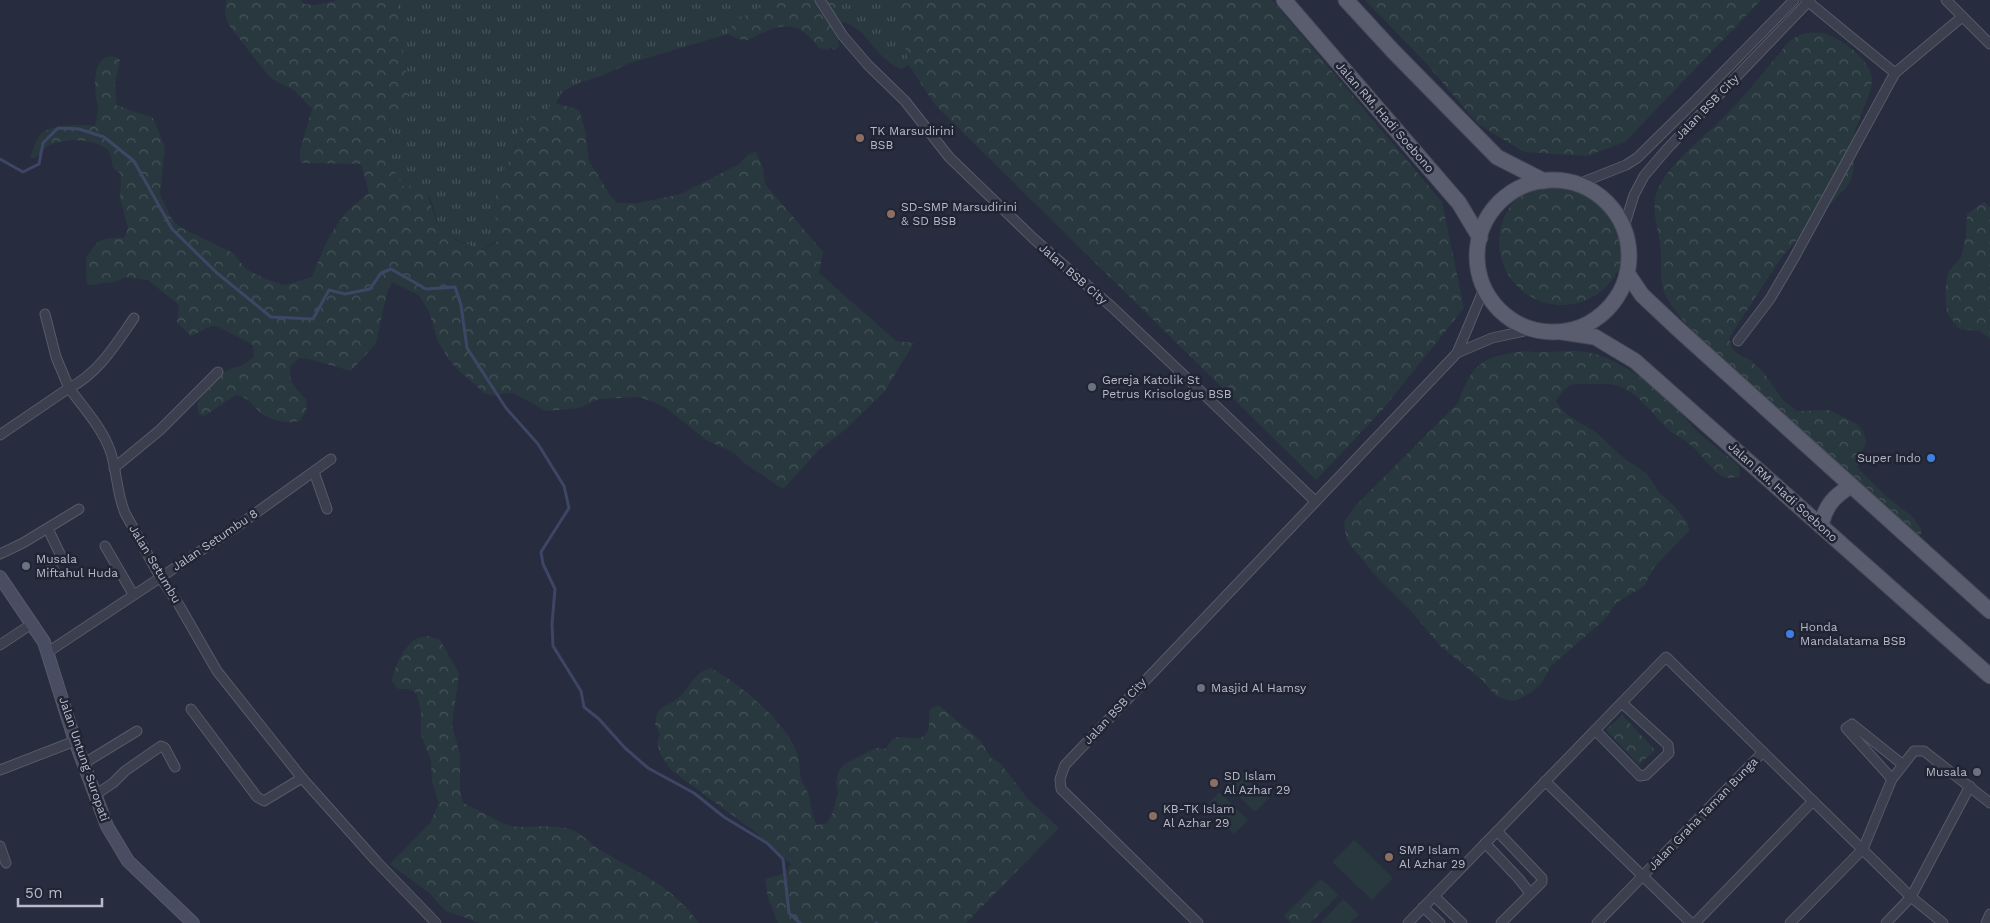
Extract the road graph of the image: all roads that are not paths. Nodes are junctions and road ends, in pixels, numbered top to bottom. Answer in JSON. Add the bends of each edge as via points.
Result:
{"nodes":[{"id":1,"x":820,"y":0,"type":"edge"},
{"id":2,"x":1284,"y":0,"type":"edge"},
{"id":3,"x":1346,"y":0,"type":"edge"},
{"id":4,"x":1794,"y":0,"type":"edge"},
{"id":5,"x":1946,"y":0,"type":"edge"},
{"id":6,"x":1808,"y":1,"type":"edge"},
{"id":7,"x":1962,"y":17,"type":"junction"},
{"id":8,"x":1990,"y":44,"type":"edge"},
{"id":9,"x":1895,"y":73,"type":"junction"},
{"id":10,"x":1544,"y":181,"type":"junction"},
{"id":11,"x":1578,"y":184,"type":"junction"},
{"id":12,"x":1624,"y":227,"type":"junction"},
{"id":13,"x":1480,"y":238,"type":"junction"},
{"id":14,"x":1628,"y":273,"type":"junction"},
{"id":15,"x":1484,"y":289,"type":"junction"},
{"id":16,"x":45,"y":314,"type":"dead end"},
{"id":17,"x":134,"y":318,"type":"dead end"},
{"id":18,"x":1533,"y":329,"type":"junction"},
{"id":19,"x":1562,"y":332,"type":"junction"},
{"id":20,"x":1738,"y":341,"type":"dead end"},
{"id":21,"x":1458,"y":353,"type":"junction"},
{"id":22,"x":218,"y":372,"type":"dead end"},
{"id":23,"x":69,"y":388,"type":"junction"},
{"id":24,"x":0,"y":435,"type":"edge"},
{"id":25,"x":331,"y":459,"type":"dead end"},
{"id":26,"x":114,"y":468,"type":"junction"},
{"id":27,"x":314,"y":472,"type":"junction"},
{"id":28,"x":1851,"y":486,"type":"junction"},
{"id":29,"x":1315,"y":501,"type":"junction"},
{"id":30,"x":79,"y":509,"type":"dead end"},
{"id":31,"x":327,"y":509,"type":"dead end"},
{"id":32,"x":1821,"y":526,"type":"junction"},
{"id":33,"x":48,"y":529,"type":"junction"},
{"id":34,"x":105,"y":546,"type":"dead end"},
{"id":35,"x":0,"y":554,"type":"edge"},
{"id":36,"x":57,"y":574,"type":"dead end"},
{"id":37,"x":0,"y":577,"type":"edge"},
{"id":38,"x":160,"y":577,"type":"junction"},
{"id":39,"x":133,"y":594,"type":"junction"},
{"id":40,"x":1990,"y":611,"type":"edge"},
{"id":41,"x":33,"y":624,"type":"junction"},
{"id":42,"x":0,"y":645,"type":"edge"},
{"id":43,"x":48,"y":652,"type":"junction"},
{"id":44,"x":1990,"y":676,"type":"edge"},
{"id":45,"x":1622,"y":703,"type":"junction"},
{"id":46,"x":191,"y":709,"type":"dead end"},
{"id":47,"x":1596,"y":730,"type":"junction"},
{"id":48,"x":137,"y":731,"type":"dead end"},
{"id":49,"x":75,"y":741,"type":"junction"},
{"id":50,"x":1763,"y":752,"type":"junction"},
{"id":51,"x":83,"y":764,"type":"junction"},
{"id":52,"x":1902,"y":764,"type":"junction"},
{"id":53,"x":176,"y":767,"type":"dead end"},
{"id":54,"x":0,"y":770,"type":"edge"},
{"id":55,"x":302,"y":778,"type":"junction"},
{"id":56,"x":1892,"y":779,"type":"junction"},
{"id":57,"x":1545,"y":781,"type":"junction"},
{"id":58,"x":1970,"y":786,"type":"junction"},
{"id":59,"x":95,"y":795,"type":"junction"},
{"id":60,"x":1813,"y":801,"type":"junction"},
{"id":61,"x":1990,"y":803,"type":"edge"},
{"id":62,"x":1497,"y":831,"type":"junction"},
{"id":63,"x":1485,"y":843,"type":"junction"},
{"id":64,"x":0,"y":846,"type":"edge"},
{"id":65,"x":1863,"y":849,"type":"junction"},
{"id":66,"x":6,"y":863,"type":"dead end"},
{"id":67,"x":1643,"y":876,"type":"junction"},
{"id":68,"x":1530,"y":893,"type":"junction"},
{"id":69,"x":1434,"y":896,"type":"junction"},
{"id":70,"x":1911,"y":897,"type":"junction"},
{"id":71,"x":1423,"y":907,"type":"junction"},
{"id":72,"x":1990,"y":914,"type":"edge"},
{"id":73,"x":193,"y":923,"type":"edge"},
{"id":74,"x":436,"y":923,"type":"edge"},
{"id":75,"x":1198,"y":923,"type":"edge"},
{"id":76,"x":1408,"y":923,"type":"edge"},
{"id":77,"x":1440,"y":923,"type":"edge"},
{"id":78,"x":1462,"y":923,"type":"edge"},
{"id":79,"x":1501,"y":923,"type":"edge"},
{"id":80,"x":1597,"y":923,"type":"edge"},
{"id":81,"x":1691,"y":923,"type":"edge"},
{"id":82,"x":1695,"y":923,"type":"edge"},
{"id":83,"x":1790,"y":923,"type":"edge"},
{"id":84,"x":1886,"y":923,"type":"edge"},
{"id":85,"x":1943,"y":923,"type":"edge"},
{"id":86,"x":1986,"y":923,"type":"edge"}],
"edges":[{"from":1,"to":29,"type":"street","name":"Jalan BSB City","via":[[843,36],[905,101],[949,157]]},
{"from":2,"to":13,"type":"main road","name":"Jalan RM. Hadi Soebono","via":[[1459,203]]},
{"from":3,"to":10,"type":"main road","name":"Jalan RM. Hadi Soebono","via":[[1497,157]]},
{"from":4,"to":11,"type":"street","name":"Jalan BSB City","via":[[1637,158]]},
{"from":5,"to":7,"type":"street"},
{"from":6,"to":9,"type":"street"},
{"from":6,"to":12,"type":"street","name":"Jalan BSB City","via":[[1644,176],[1634,194]]},
{"from":7,"to":8,"type":"street"},
{"from":7,"to":9,"type":"street"},
{"from":9,"to":20,"type":"street","via":[[1785,274]]},
{"from":10,"to":11,"type":"main road","name":"Jalan RM. Hadi Soebono"},
{"from":10,"to":13,"type":"main road","name":"Jalan RM. Hadi Soebono","via":[[1522,187],[1504,200],[1489,217]]},
{"from":11,"to":12,"type":"main road","name":"Jalan RM. Hadi Soebono","via":[[1601,197]]},
{"from":12,"to":14,"type":"main road","name":"Jalan RM. Hadi Soebono","via":[[1629,250]]},
{"from":13,"to":15,"type":"main road","name":"Jalan RM. Hadi Soebono","via":[[1477,260]]},
{"from":14,"to":19,"type":"main road","name":"Jalan RM. Hadi Soebono","via":[[1619,295],[1604,313],[1585,326]]},
{"from":14,"to":28,"type":"main road","via":[[1642,295]]},
{"from":15,"to":18,"type":"main road","name":"Jalan RM. Hadi Soebono","via":[[1503,314],[1520,326]]},
{"from":15,"to":21,"type":"street","name":"Jalan BSB City"},
{"from":16,"to":23,"type":"street","name":"Jalan Setumbu","via":[[56,357]]},
{"from":17,"to":23,"type":"street","via":[[104,360]]},
{"from":18,"to":19,"type":"main road","name":"Jalan RM. Hadi Soebono"},
{"from":18,"to":21,"type":"street","name":"Jalan BSB City","via":[[1492,338]]},
{"from":19,"to":32,"type":"main road","name":"Jalan RM. Hadi Soebono","via":[[1595,337],[1636,361]]},
{"from":21,"to":29,"type":"street","name":"Jalan BSB City"},
{"from":22,"to":26,"type":"street","via":[[160,430]]},
{"from":23,"to":24,"type":"street"},
{"from":23,"to":26,"type":"street","name":"Jalan Setumbu","via":[[108,445]]},
{"from":25,"to":27,"type":"street","name":"Jalan Setumbu 8"},
{"from":26,"to":38,"type":"street","name":"Jalan Setumbu","via":[[121,504]]},
{"from":27,"to":31,"type":"street"},
{"from":27,"to":38,"type":"street","name":"Jalan Setumbu 8"},
{"from":28,"to":32,"type":"main road","via":[[1826,507]]},
{"from":28,"to":40,"type":"main road"},
{"from":29,"to":75,"type":"street","name":"Jalan BSB City","via":[[1063,768],[1061,789]]},
{"from":30,"to":33,"type":"street"},
{"from":32,"to":44,"type":"main road","name":"Jalan RM. Hadi Soebono"},
{"from":33,"to":35,"type":"street"},
{"from":33,"to":36,"type":"street","via":[[61,556],[52,564]]},
{"from":34,"to":39,"type":"street"},
{"from":37,"to":41,"type":"main road","name":"Jalan Untung Suropati"},
{"from":38,"to":39,"type":"street","name":"Jalan Setumbu 8"},
{"from":38,"to":55,"type":"street","name":"Jalan Setumbu","via":[[217,671]]},
{"from":39,"to":43,"type":"street","name":"Jalan Setumbu 8"},
{"from":41,"to":42,"type":"street"},
{"from":41,"to":43,"type":"main road","name":"Jalan Untung Suropati"},
{"from":43,"to":49,"type":"main road","name":"Jalan Untung Suropati"},
{"from":45,"to":47,"type":"street","name":"Jalan Graha Taman Bunga"},
{"from":45,"to":47,"type":"street","via":[[1668,745],[1669,753],[1646,776],[1640,776]]},
{"from":45,"to":50,"type":"street","name":"Jalan Graha Taman Bunga","via":[[1666,657]]},
{"from":46,"to":55,"type":"street","via":[[257,797],[264,801]]},
{"from":47,"to":57,"type":"street","name":"Jalan Graha Taman Bunga"},
{"from":48,"to":51,"type":"street"},
{"from":49,"to":51,"type":"main road","name":"Jalan Untung Suropati"},
{"from":49,"to":54,"type":"street"},
{"from":50,"to":60,"type":"street","name":"Jalan Graha Taman Bunga"},
{"from":50,"to":67,"type":"street","name":"Jalan Graha Taman Bunga"},
{"from":51,"to":59,"type":"main road","name":"Jalan Untung Suropati"},
{"from":52,"to":56,"type":"street"},
{"from":52,"to":56,"type":"street","via":[[1852,724],[1846,728]]},
{"from":52,"to":58,"type":"street","via":[[1914,751],[1922,750]]},
{"from":53,"to":59,"type":"street","via":[[165,748],[160,746]]},
{"from":55,"to":74,"type":"street","name":"Jalan Setumbu"},
{"from":56,"to":65,"type":"street"},
{"from":57,"to":62,"type":"street","name":"Jalan Graha Taman Bunga"},
{"from":57,"to":67,"type":"street","name":"Jalan Graha Taman Bunga"},
{"from":58,"to":61,"type":"street"},
{"from":58,"to":70,"type":"street"},
{"from":59,"to":73,"type":"main road","name":"Jalan Untung Suropati","via":[[107,826],[128,861]]},
{"from":60,"to":65,"type":"street","name":"Jalan Graha Taman Bunga"},
{"from":60,"to":82,"type":"street"},
{"from":62,"to":63,"type":"street","name":"Jalan Graha Taman Bunga"},
{"from":62,"to":68,"type":"street","via":[[1541,876],[1542,882]]},
{"from":63,"to":68,"type":"street"},
{"from":63,"to":69,"type":"street","name":"Jalan Graha Taman Bunga"},
{"from":64,"to":66,"type":"street"},
{"from":65,"to":70,"type":"street","name":"Jalan Graha Taman Bunga"},
{"from":65,"to":83,"type":"street"},
{"from":67,"to":80,"type":"street","name":"Jalan Graha Taman Bunga"},
{"from":67,"to":81,"type":"street","name":"Jalan Graha Taman Bunga"},
{"from":68,"to":79,"type":"street"},
{"from":69,"to":71,"type":"street","name":"Jalan Graha Taman Bunga"},
{"from":69,"to":78,"type":"street"},
{"from":70,"to":84,"type":"street"},
{"from":70,"to":85,"type":"street","name":"Jalan Graha Taman Bunga"},
{"from":71,"to":76,"type":"street","name":"Jalan Graha Taman Bunga"},
{"from":71,"to":77,"type":"street"},
{"from":72,"to":86,"type":"street"}]}
